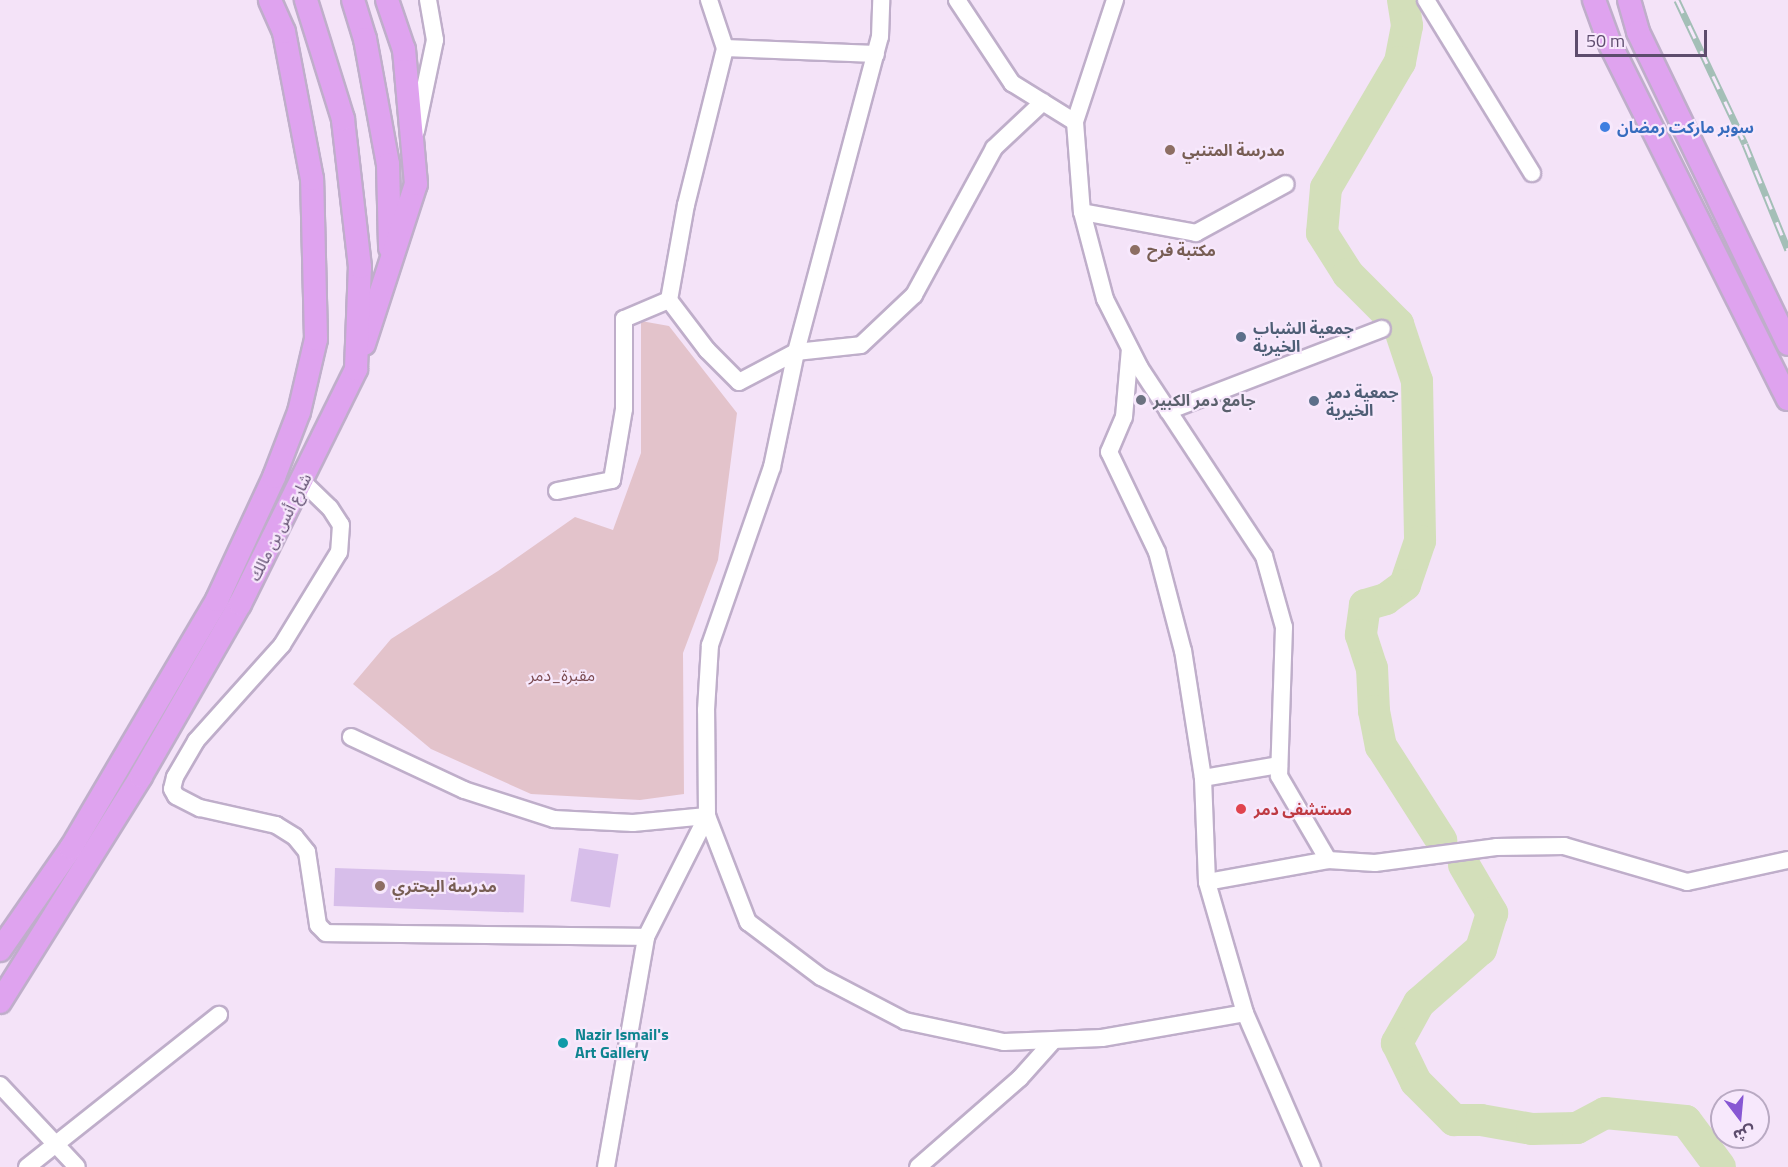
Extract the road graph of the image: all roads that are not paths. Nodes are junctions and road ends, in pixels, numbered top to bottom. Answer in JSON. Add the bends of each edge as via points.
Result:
{"nodes":[{"id":1,"x":270,"y":0,"type":"edge"},
{"id":2,"x":306,"y":0,"type":"edge"},
{"id":3,"x":353,"y":0,"type":"edge"},
{"id":4,"x":387,"y":0,"type":"edge"},
{"id":5,"x":428,"y":0,"type":"edge"},
{"id":6,"x":709,"y":0,"type":"edge"},
{"id":7,"x":881,"y":0,"type":"edge"},
{"id":8,"x":957,"y":0,"type":"edge"},
{"id":9,"x":1115,"y":0,"type":"edge"},
{"id":10,"x":1426,"y":0,"type":"edge"},
{"id":11,"x":1593,"y":0,"type":"edge"},
{"id":12,"x":1629,"y":0,"type":"edge"},
{"id":13,"x":725,"y":48,"type":"junction"},
{"id":14,"x":876,"y":54,"type":"junction"},
{"id":15,"x":1043,"y":102,"type":"junction"},
{"id":16,"x":1075,"y":122,"type":"junction"},
{"id":17,"x":414,"y":138,"type":"junction"},
{"id":18,"x":1532,"y":173,"type":"dead end"},
{"id":19,"x":1286,"y":184,"type":"dead end"},
{"id":20,"x":1082,"y":212,"type":"junction"},
{"id":21,"x":391,"y":265,"type":"junction"},
{"id":22,"x":669,"y":300,"type":"junction"},
{"id":23,"x":1382,"y":329,"type":"dead end"},
{"id":24,"x":1788,"y":344,"type":"edge"},
{"id":25,"x":1130,"y":349,"type":"junction"},
{"id":26,"x":796,"y":352,"type":"junction"},
{"id":27,"x":356,"y":369,"type":"junction"},
{"id":28,"x":1788,"y":399,"type":"edge"},
{"id":29,"x":1168,"y":411,"type":"junction"},
{"id":30,"x":274,"y":477,"type":"junction"},
{"id":31,"x":302,"y":486,"type":"junction"},
{"id":32,"x":557,"y":491,"type":"dead end"},
{"id":33,"x":351,"y":737,"type":"dead end"},
{"id":34,"x":1279,"y":765,"type":"junction"},
{"id":35,"x":1203,"y":778,"type":"junction"},
{"id":36,"x":707,"y":816,"type":"junction"},
{"id":37,"x":1328,"y":860,"type":"junction"},
{"id":38,"x":1788,"y":860,"type":"edge"},
{"id":39,"x":1207,"y":882,"type":"junction"},
{"id":40,"x":646,"y":937,"type":"junction"},
{"id":41,"x":0,"y":950,"type":"edge"},
{"id":42,"x":0,"y":1002,"type":"edge"},
{"id":43,"x":1245,"y":1013,"type":"junction"},
{"id":44,"x":219,"y":1016,"type":"dead end"},
{"id":45,"x":1054,"y":1040,"type":"junction"},
{"id":46,"x":0,"y":1085,"type":"edge"},
{"id":47,"x":54,"y":1145,"type":"junction"},
{"id":48,"x":27,"y":1167,"type":"edge"},
{"id":49,"x":77,"y":1167,"type":"edge"},
{"id":50,"x":606,"y":1167,"type":"edge"},
{"id":51,"x":918,"y":1167,"type":"edge"},
{"id":52,"x":1312,"y":1167,"type":"edge"}],
"edges":[{"from":1,"to":30,"type":"main road","name":"شارع أنس بن مالك","via":[[284,32],[312,179],[316,339],[298,412]]},
{"from":2,"to":27,"type":"main road","name":"شارع أنس بن مالك","via":[[343,119],[360,267]]},
{"from":3,"to":21,"type":"main road","via":[[365,39],[388,164]]},
{"from":4,"to":17,"type":"main road","via":[[404,50]]},
{"from":5,"to":17,"type":"street","via":[[435,40]]},
{"from":6,"to":13,"type":"street"},
{"from":7,"to":14,"type":"street"},
{"from":8,"to":15,"type":"street","via":[[1012,83]]},
{"from":9,"to":16,"type":"street"},
{"from":10,"to":18,"type":"street"},
{"from":11,"to":28,"type":"main road","via":[[1610,44]]},
{"from":12,"to":24,"type":"main road","via":[[1638,32]]},
{"from":13,"to":14,"type":"street"},
{"from":13,"to":22,"type":"street","via":[[686,205]]},
{"from":14,"to":26,"type":"street"},
{"from":15,"to":16,"type":"street"},
{"from":15,"to":26,"type":"street","via":[[993,148],[914,295],[861,345]]},
{"from":16,"to":20,"type":"street"},
{"from":17,"to":21,"type":"main road","via":[[416,184]]},
{"from":19,"to":20,"type":"street","via":[[1196,233]]},
{"from":20,"to":25,"type":"street","via":[[1105,299]]},
{"from":21,"to":27,"type":"main road"},
{"from":22,"to":26,"type":"street","via":[[707,350],[739,382]]},
{"from":22,"to":32,"type":"street","via":[[624,319],[624,409],[612,480]]},
{"from":23,"to":29,"type":"street"},
{"from":25,"to":29,"type":"street"},
{"from":25,"to":35,"type":"street","via":[[1124,417],[1109,452],[1157,552],[1183,651]]},
{"from":26,"to":36,"type":"street","via":[[772,467],[710,645]]},
{"from":27,"to":31,"type":"main road","name":"شارع أنس بن مالك"},
{"from":29,"to":34,"type":"street","via":[[1264,556],[1284,627]]},
{"from":30,"to":31,"type":"main road"},
{"from":30,"to":41,"type":"main road","name":"شارع أنس بن مالك","via":[[217,600],[71,848]]},
{"from":31,"to":40,"type":"street","via":[[330,508],[340,525],[339,552],[282,645],[196,741],[175,777],[172,789],[176,796],[200,808],[276,825],[295,837],[307,852],[318,925],[326,933]]},
{"from":31,"to":42,"type":"main road","name":"شارع أنس بن مالك","via":[[240,604],[141,776]]},
{"from":33,"to":36,"type":"street","via":[[464,790],[554,819],[633,823]]},
{"from":34,"to":35,"type":"street"},
{"from":34,"to":37,"type":"street","via":[[1279,776]]},
{"from":35,"to":39,"type":"street"},
{"from":36,"to":40,"type":"street"},
{"from":36,"to":45,"type":"street","via":[[748,922],[822,977],[905,1021],[1004,1042]]},
{"from":37,"to":38,"type":"street","via":[[1375,863],[1496,847],[1564,846],[1687,882]]},
{"from":37,"to":39,"type":"street"},
{"from":39,"to":43,"type":"street"},
{"from":40,"to":50,"type":"street"},
{"from":43,"to":45,"type":"street","via":[[1123,1035]]},
{"from":43,"to":52,"type":"street"},
{"from":44,"to":47,"type":"street"},
{"from":45,"to":51,"type":"street","via":[[1020,1078]]},
{"from":46,"to":47,"type":"street"},
{"from":47,"to":48,"type":"street"},
{"from":47,"to":49,"type":"street"}]}
